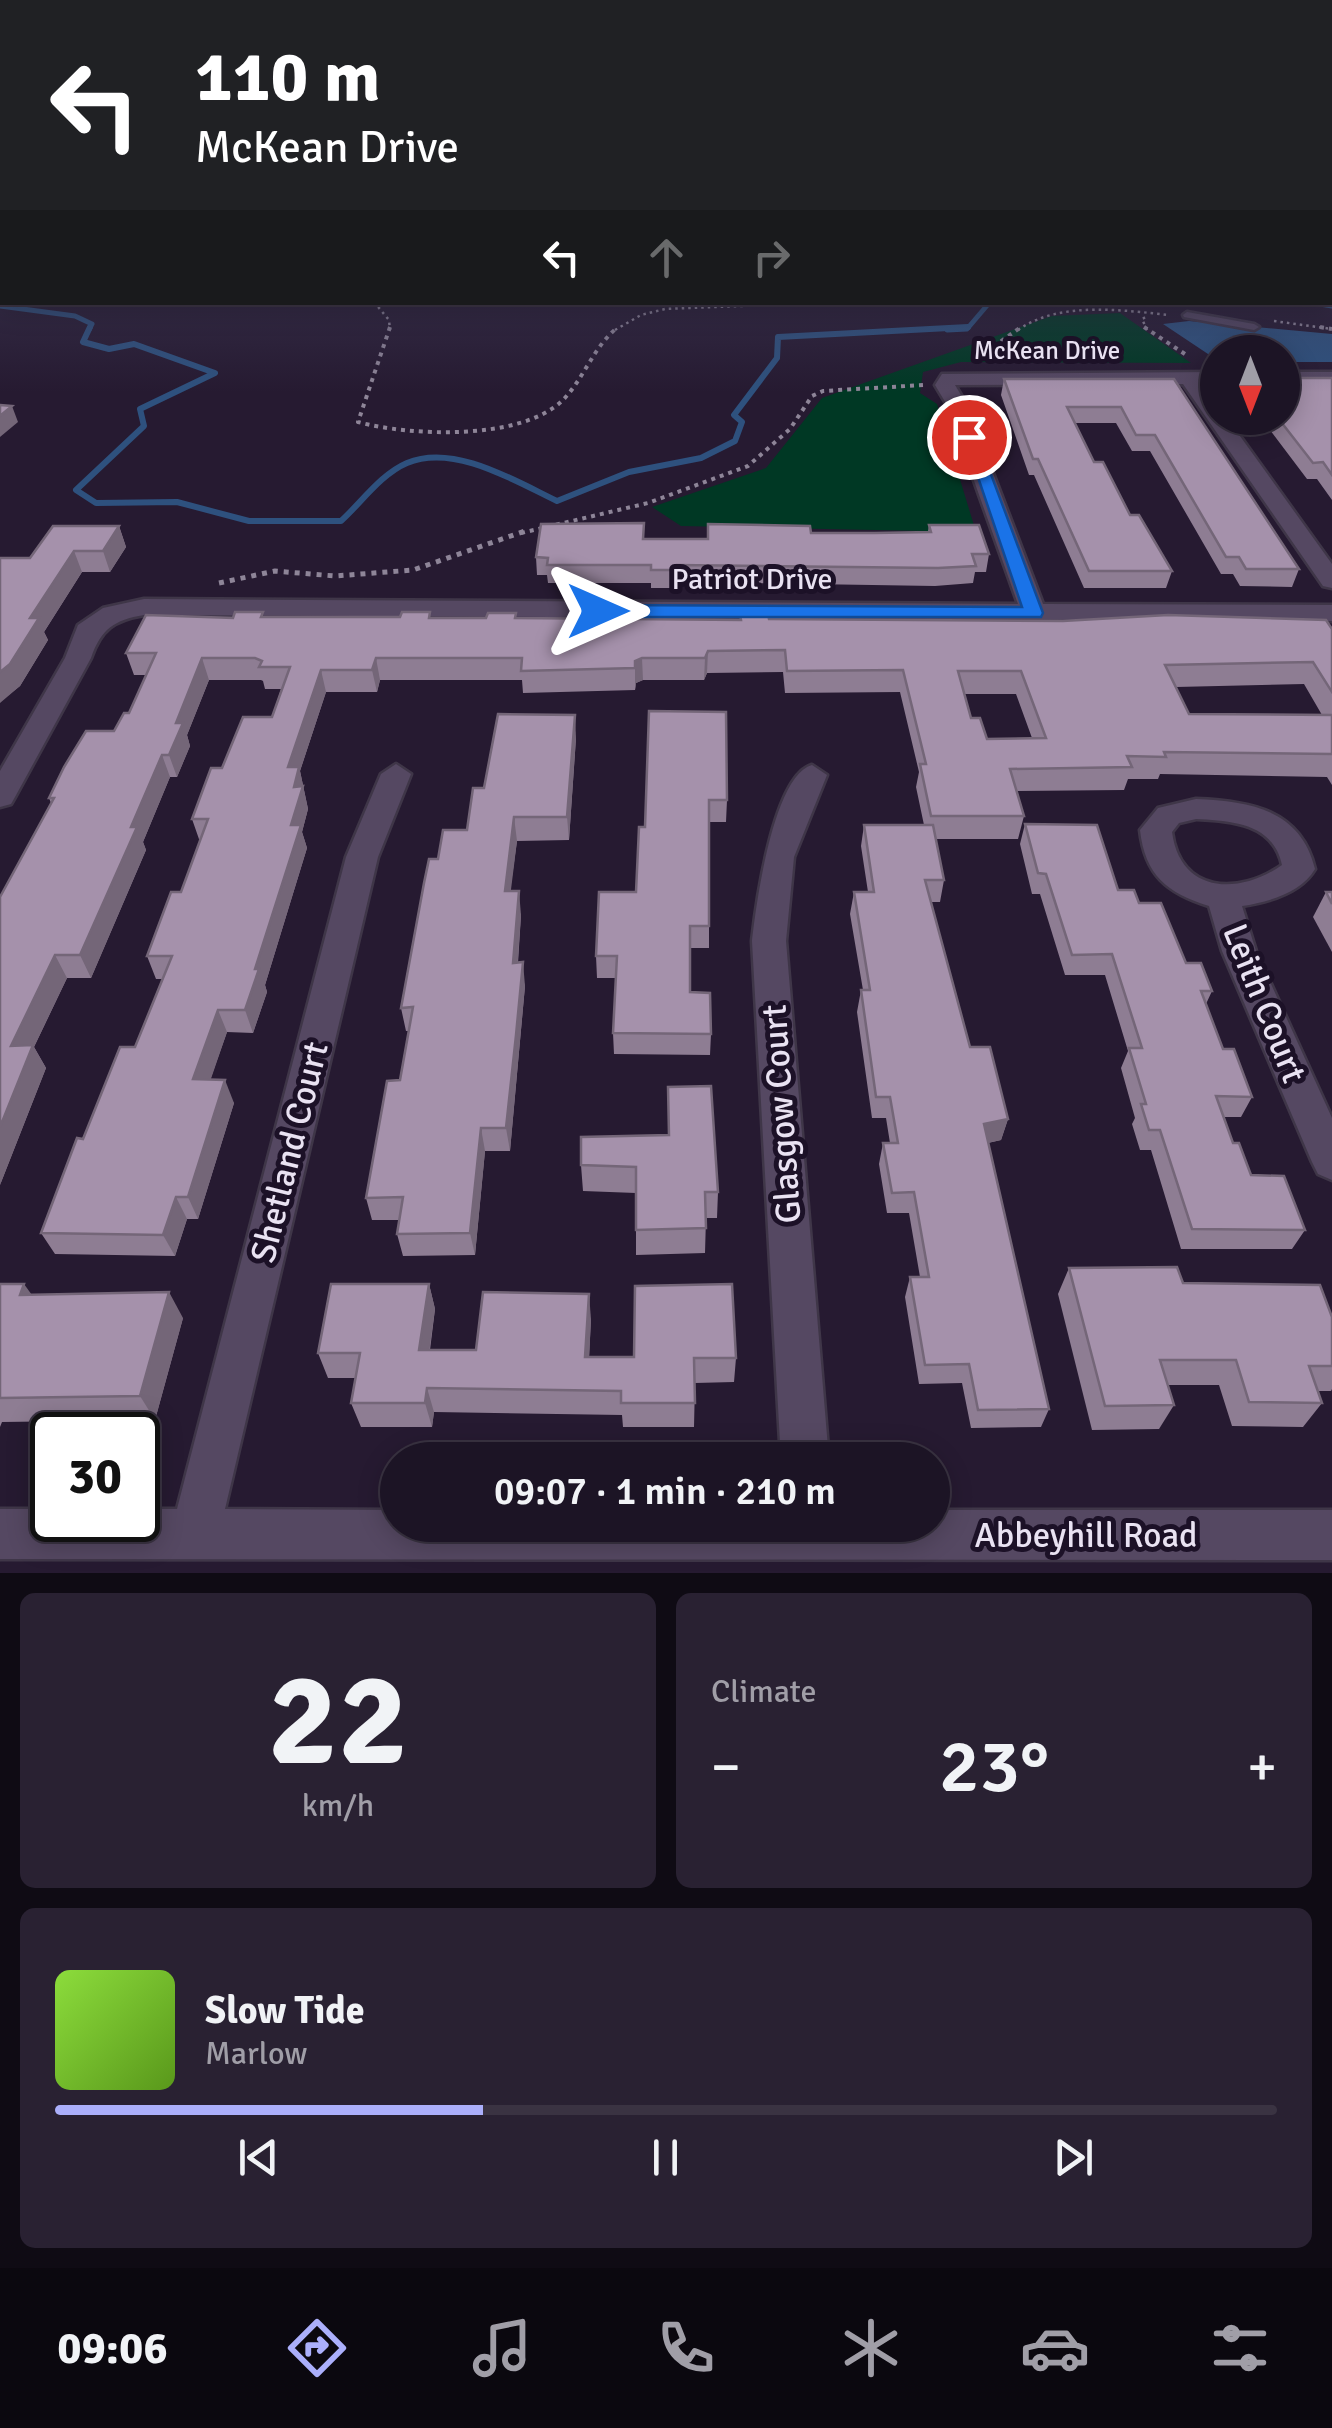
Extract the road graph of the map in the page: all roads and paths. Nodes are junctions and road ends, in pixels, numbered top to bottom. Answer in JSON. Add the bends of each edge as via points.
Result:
{"nodes":[{"id":1,"x":376,"y":305,"type":"edge"},
{"id":2,"x":819,"y":305,"type":"edge"},
{"id":3,"x":1151,"y":314,"type":"junction"},
{"id":4,"x":1162,"y":315,"type":"dead end"},
{"id":5,"x":1187,"y":315,"type":"dead end"},
{"id":6,"x":1254,"y":327,"type":"dead end"},
{"id":7,"x":968,"y":364,"type":"dead end"},
{"id":8,"x":1200,"y":364,"type":"edge"},
{"id":9,"x":928,"y":373,"type":"dead end"},
{"id":10,"x":1189,"y":378,"type":"junction"},
{"id":11,"x":1200,"y":378,"type":"edge"},
{"id":12,"x":1300,"y":378,"type":"edge"},
{"id":13,"x":1332,"y":378,"type":"edge"},
{"id":14,"x":1332,"y":581,"type":"edge"},
{"id":15,"x":217,"y":584,"type":"dead end"},
{"id":16,"x":1034,"y":613,"type":"junction"},
{"id":17,"x":1332,"y":614,"type":"edge"},
{"id":18,"x":396,"y":774,"type":"dead end"},
{"id":19,"x":812,"y":775,"type":"dead end"},
{"id":20,"x":0,"y":798,"type":"edge"},
{"id":21,"x":1223,"y":899,"type":"dead end"},
{"id":22,"x":1332,"y":1162,"type":"edge"},
{"id":23,"x":804,"y":1442,"type":"edge"},
{"id":24,"x":950,"y":1531,"type":"edge"},
{"id":25,"x":380,"y":1533,"type":"edge"},
{"id":26,"x":0,"y":1534,"type":"edge"},
{"id":27,"x":195,"y":1534,"type":"junction"},
{"id":28,"x":1332,"y":1535,"type":"edge"}],
"edges":[{"from":1,"to":2,"type":"path","via":[[389,320],[390,334],[358,422],[396,430],[510,426],[542,415],[560,403],[611,330],[645,314]]},
{"from":3,"to":4,"type":"path"},
{"from":3,"to":7,"type":"path","via":[[1040,315]]},
{"from":3,"to":8,"type":"path","via":[[1142,318],[1144,328]]},
{"from":5,"to":6,"type":"lane"},
{"from":9,"to":15,"type":"path","via":[[924,386],[839,388],[812,396],[790,429],[748,466],[648,503],[535,528],[413,570],[334,576],[275,570]]},
{"from":10,"to":11,"type":"street","name":"McKean Drive"},
{"from":10,"to":14,"type":"street"},
{"from":10,"to":16,"type":"street","name":"McKean Drive","via":[[949,378],[945,386]]},
{"from":12,"to":13,"type":"street"},
{"from":16,"to":17,"type":"street","name":"Patriot Drive"},
{"from":16,"to":20,"type":"street","name":"Patriot Drive","via":[[144,607],[112,613],[87,631]]},
{"from":18,"to":27,"type":"street","name":"Shetland Court","via":[[362,857]]},
{"from":19,"to":23,"type":"street","name":"Glasgow Court","via":[[778,857],[768,941]]},
{"from":21,"to":22,"type":"street","name":"Leith Court","via":[[1239,952]]},
{"from":24,"to":28,"type":"street","name":"Abbeyhill Road"},
{"from":25,"to":27,"type":"street","name":"Abbeyhill Road"},
{"from":26,"to":27,"type":"street","name":"Abbeyhill Road"}]}
